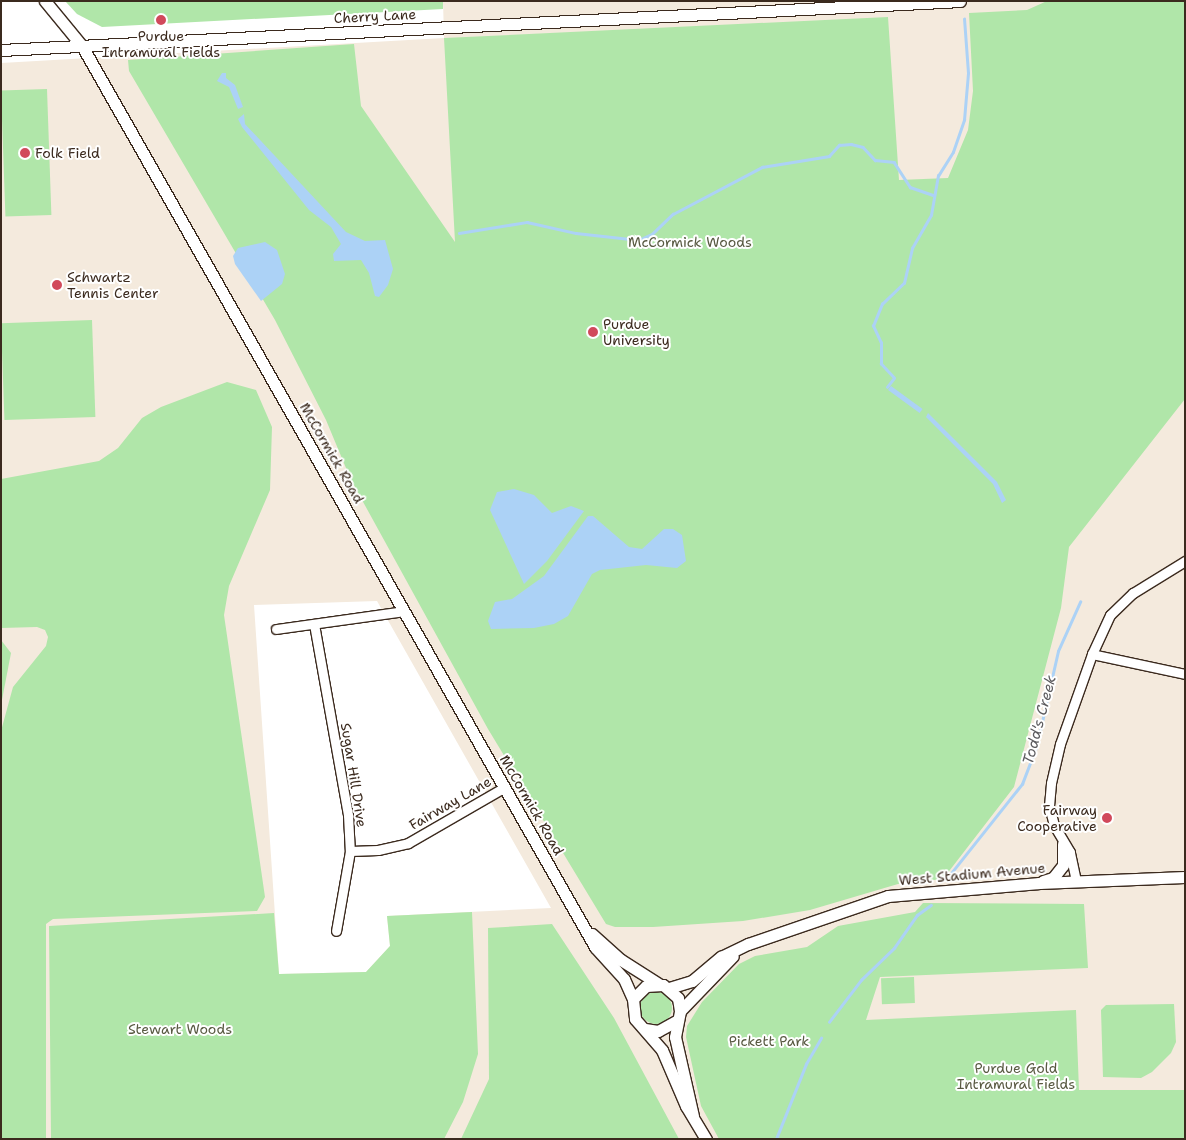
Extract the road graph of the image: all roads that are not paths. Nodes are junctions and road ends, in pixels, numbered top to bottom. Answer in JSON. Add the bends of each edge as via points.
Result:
{"nodes":[{"id":1,"x":45,"y":1,"type":"edge"},
{"id":2,"x":960,"y":1,"type":"edge"},
{"id":3,"x":82,"y":46,"type":"junction"},
{"id":4,"x":1,"y":50,"type":"edge"},
{"id":5,"x":1185,"y":561,"type":"edge"},
{"id":6,"x":404,"y":611,"type":"junction"},
{"id":7,"x":314,"y":624,"type":"junction"},
{"id":8,"x":276,"y":629,"type":"dead end"},
{"id":9,"x":1092,"y":654,"type":"junction"},
{"id":10,"x":1185,"y":674,"type":"edge"},
{"id":11,"x":505,"y":787,"type":"junction"},
{"id":12,"x":1063,"y":844,"type":"junction"},
{"id":13,"x":350,"y":851,"type":"junction"},
{"id":14,"x":1185,"y":877,"type":"edge"},
{"id":15,"x":1076,"y":881,"type":"junction"},
{"id":16,"x":1040,"y":883,"type":"junction"},
{"id":17,"x":584,"y":926,"type":"junction"},
{"id":18,"x":336,"y":931,"type":"dead end"},
{"id":19,"x":768,"y":938,"type":"junction"},
{"id":20,"x":664,"y":986,"type":"junction"},
{"id":21,"x":633,"y":999,"type":"junction"},
{"id":22,"x":678,"y":1016,"type":"junction"},
{"id":23,"x":644,"y":1029,"type":"junction"},
{"id":24,"x":693,"y":1116,"type":"junction"},
{"id":25,"x":706,"y":1139,"type":"edge"}],
"edges":[{"from":1,"to":3,"type":"street","name":"McCormick Road"},
{"from":2,"to":3,"type":"street","name":"Cherry Lane"},
{"from":3,"to":4,"type":"street","name":"Cherry Lane"},
{"from":3,"to":6,"type":"street","name":"McCormick Road"},
{"from":5,"to":9,"type":"street","via":[[1117,606]]},
{"from":6,"to":7,"type":"street"},
{"from":6,"to":11,"type":"street","name":"McCormick Road"},
{"from":7,"to":8,"type":"street"},
{"from":7,"to":13,"type":"street","name":"Sugar Hill Drive","via":[[348,815]]},
{"from":9,"to":10,"type":"street"},
{"from":9,"to":12,"type":"street","via":[[1060,744],[1049,792],[1054,826]]},
{"from":11,"to":13,"type":"street","name":"Fairway Lane","via":[[408,843],[378,850]]},
{"from":11,"to":17,"type":"street","name":"McCormick Road"},
{"from":12,"to":15,"type":"street","via":[[1070,852]]},
{"from":12,"to":16,"type":"street","via":[[1065,859],[1060,871]]},
{"from":13,"to":18,"type":"street","name":"Sugar Hill Drive"},
{"from":14,"to":15,"type":"street","name":"West Stadium Avenue"},
{"from":15,"to":16,"type":"street","name":"West Stadium Avenue"},
{"from":16,"to":19,"type":"street","name":"West Stadium Avenue","via":[[888,896]]},
{"from":17,"to":20,"type":"street","name":"McCormick Road","via":[[622,960]]},
{"from":17,"to":21,"type":"street","name":"McCormick Road","via":[[595,946],[624,979]]},
{"from":19,"to":20,"type":"street","name":"West Stadium Avenue","via":[[721,957],[692,981]]},
{"from":19,"to":22,"type":"street","name":"West Stadium Avenue","via":[[724,964]]},
{"from":20,"to":21,"type":"street","via":[[646,986]]},
{"from":20,"to":22,"type":"street","via":[[678,998]]},
{"from":21,"to":23,"type":"street","via":[[635,1019]]},
{"from":22,"to":23,"type":"street","via":[[658,1031]]},
{"from":22,"to":24,"type":"street","via":[[676,1042]]},
{"from":23,"to":24,"type":"street","via":[[662,1050]]},
{"from":24,"to":25,"type":"street"}]}
